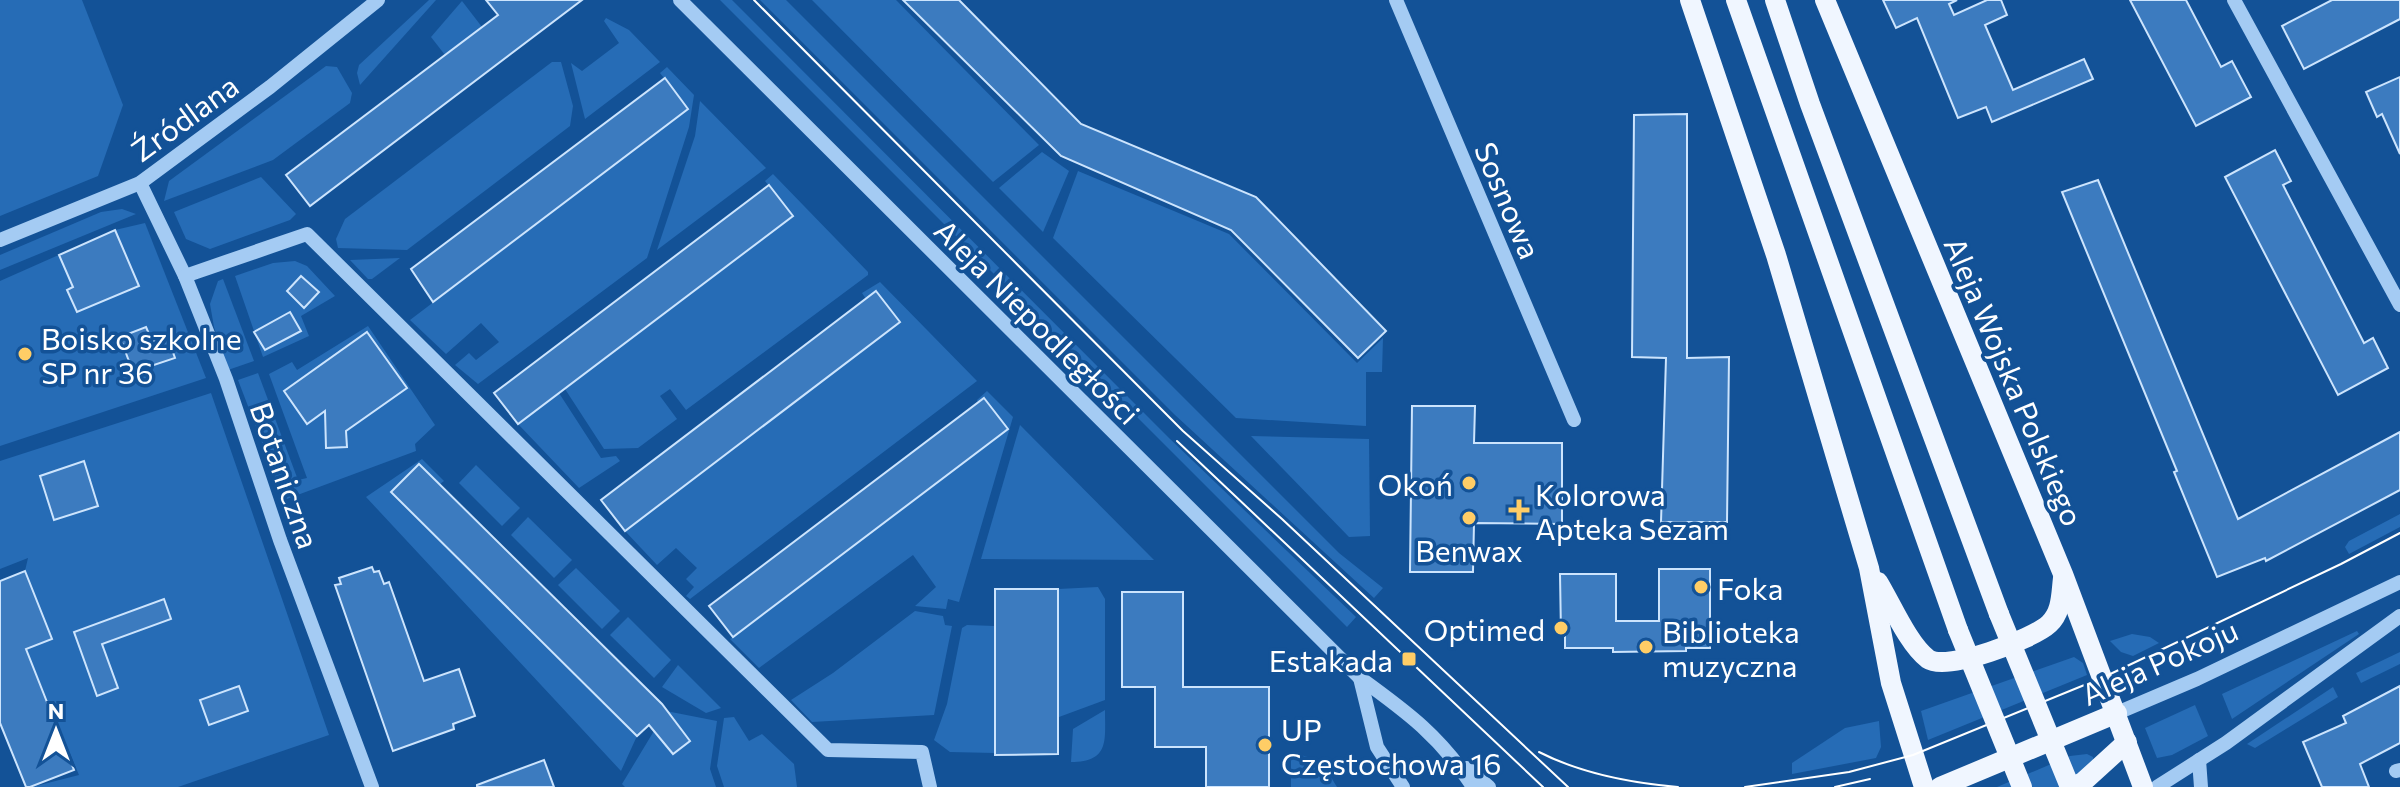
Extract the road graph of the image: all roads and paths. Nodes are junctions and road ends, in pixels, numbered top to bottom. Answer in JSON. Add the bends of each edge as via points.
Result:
{"nodes":[{"id":1,"x":378,"y":0,"type":"edge"},
{"id":2,"x":680,"y":0,"type":"edge"},
{"id":3,"x":1396,"y":0,"type":"edge"},
{"id":4,"x":1690,"y":0,"type":"edge"},
{"id":5,"x":1736,"y":0,"type":"edge"},
{"id":6,"x":1775,"y":0,"type":"edge"},
{"id":7,"x":1825,"y":0,"type":"edge"},
{"id":8,"x":2241,"y":2,"type":"edge"},
{"id":9,"x":140,"y":183,"type":"junction"},
{"id":10,"x":0,"y":240,"type":"edge"},
{"id":11,"x":185,"y":276,"type":"junction"},
{"id":12,"x":2400,"y":305,"type":"edge"},
{"id":13,"x":1574,"y":420,"type":"dead end"},
{"id":14,"x":1869,"y":568,"type":"junction"},
{"id":15,"x":2063,"y":574,"type":"junction"},
{"id":16,"x":2400,"y":582,"type":"edge"},
{"id":17,"x":2400,"y":616,"type":"edge"},
{"id":18,"x":1360,"y":678,"type":"junction"},
{"id":19,"x":2117,"y":713,"type":"junction"},
{"id":20,"x":2127,"y":742,"type":"junction"},
{"id":21,"x":1454,"y":757,"type":"junction"},
{"id":22,"x":2199,"y":760,"type":"junction"},
{"id":23,"x":372,"y":787,"type":"edge"},
{"id":24,"x":930,"y":787,"type":"edge"},
{"id":25,"x":1403,"y":787,"type":"edge"},
{"id":26,"x":1473,"y":787,"type":"edge"},
{"id":27,"x":1489,"y":787,"type":"edge"},
{"id":28,"x":1924,"y":787,"type":"edge"},
{"id":29,"x":1940,"y":787,"type":"edge"},
{"id":30,"x":2022,"y":787,"type":"edge"},
{"id":31,"x":2072,"y":787,"type":"edge"},
{"id":32,"x":2143,"y":787,"type":"edge"},
{"id":33,"x":2157,"y":787,"type":"edge"},
{"id":34,"x":2201,"y":787,"type":"edge"}],
"edges":[{"from":1,"to":9,"type":"street","name":"Źródlana"},
{"from":2,"to":18,"type":"street","name":"Aleja Niepodległości"},
{"from":3,"to":13,"type":"street","name":"Sosnowa"},
{"from":4,"to":14,"type":"main road","via":[[1776,255]]},
{"from":5,"to":30,"type":"main road","bridge":true,"via":[[1958,630]]},
{"from":6,"to":31,"type":"main road","bridge":true,"via":[[1999,614]]},
{"from":7,"to":15,"type":"main road","name":"Aleja Wojska Polskiego"},
{"from":8,"to":12,"type":"street"},
{"from":9,"to":10,"type":"street","name":"Źródlana"},
{"from":9,"to":11,"type":"street","name":"Botaniczna"},
{"from":11,"to":23,"type":"street","name":"Botaniczna"},
{"from":11,"to":24,"type":"street","via":[[307,234],[828,750],[922,752]]},
{"from":14,"to":15,"type":"main road","via":[[1916,645],[1943,664],[1991,651],[2050,624],[2060,602]]},
{"from":14,"to":28,"type":"main road","via":[[1891,683]]},
{"from":15,"to":19,"type":"main road","name":"Aleja Wojska Polskiego"},
{"from":16,"to":19,"type":"street","name":"Aleja Pokoju"},
{"from":17,"to":22,"type":"street"},
{"from":18,"to":21,"type":"street","name":"Aleja Niepodległości","via":[[1416,719]]},
{"from":18,"to":25,"type":"street","via":[[1377,747]]},
{"from":19,"to":20,"type":"main road","name":"Aleja Wojska Polskiego"},
{"from":19,"to":29,"type":"main road","name":"Aleja Pokoju"},
{"from":20,"to":31,"type":"main road"},
{"from":20,"to":32,"type":"main road","name":"Aleja Wojska Polskiego"},
{"from":21,"to":26,"type":"street","name":"Aleja Niepodległości"},
{"from":21,"to":27,"type":"street"},
{"from":22,"to":33,"type":"street"},
{"from":22,"to":34,"type":"street"}]}
